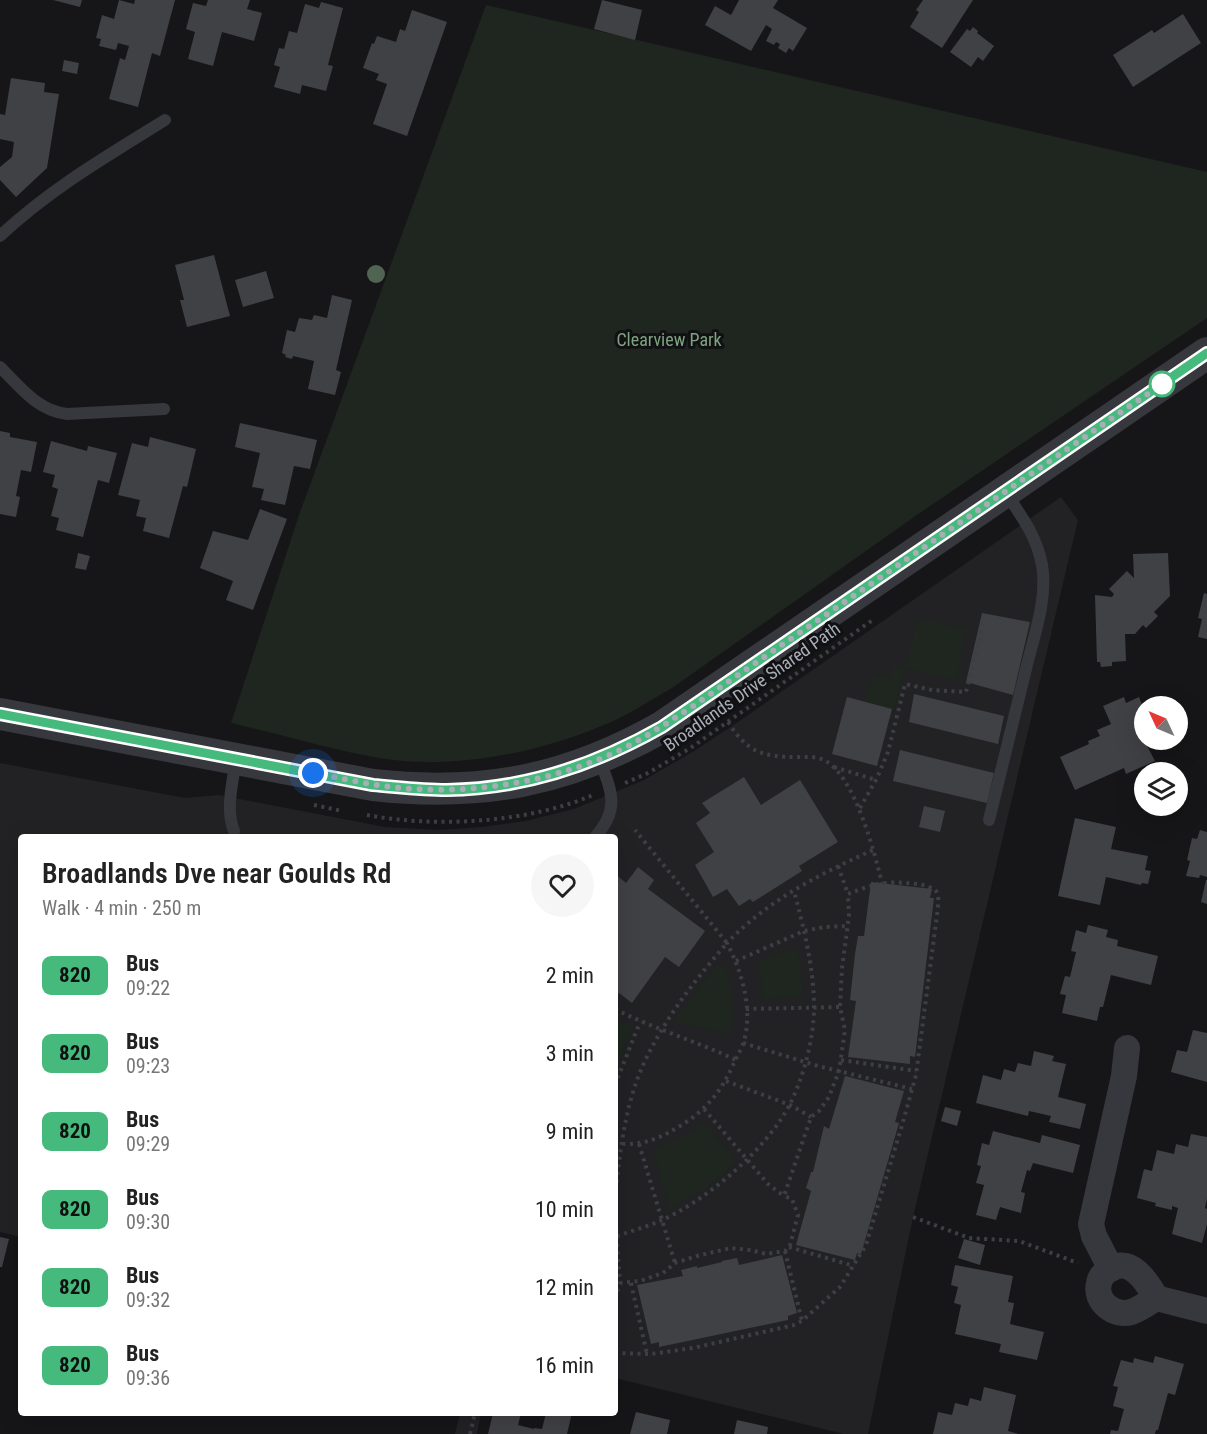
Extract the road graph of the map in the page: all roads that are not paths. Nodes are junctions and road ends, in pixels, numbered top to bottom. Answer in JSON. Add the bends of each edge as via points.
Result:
{"nodes":[{"id":1,"x":165,"y":120,"type":"dead end"},
{"id":2,"x":0,"y":236,"type":"edge"},
{"id":3,"x":1207,"y":353,"type":"edge"},
{"id":4,"x":0,"y":367,"type":"edge"},
{"id":5,"x":164,"y":409,"type":"dead end"},
{"id":6,"x":1005,"y":492,"type":"junction"},
{"id":7,"x":0,"y":714,"type":"edge"},
{"id":8,"x":600,"y":758,"type":"junction"},
{"id":9,"x":236,"y":759,"type":"junction"},
{"id":10,"x":989,"y":820,"type":"dead end"},
{"id":11,"x":234,"y":831,"type":"dead end"},
{"id":12,"x":597,"y":834,"type":"edge"},
{"id":13,"x":1127,"y":1048,"type":"dead end"},
{"id":14,"x":1111,"y":1269,"type":"junction"},
{"id":15,"x":1156,"y":1298,"type":"junction"},
{"id":16,"x":1207,"y":1311,"type":"edge"}],
"edges":[{"from":1,"to":2,"type":"lane","via":[[53,190]]},
{"from":3,"to":6,"type":"street"},
{"from":4,"to":5,"type":"lane","via":[[30,397],[54,412]]},
{"from":6,"to":8,"type":"street","via":[[662,727]]},
{"from":6,"to":10,"type":"lane","via":[[1035,540],[1043,587]]},
{"from":7,"to":9,"type":"street"},
{"from":8,"to":9,"type":"street","via":[[524,781],[447,790],[373,785]]},
{"from":8,"to":12,"type":"lane","via":[[613,806]]},
{"from":9,"to":11,"type":"lane","via":[[230,810]]},
{"from":13,"to":14,"type":"street","via":[[1091,1224]]},
{"from":14,"to":15,"type":"street","via":[[1124,1265],[1132,1268]]},
{"from":14,"to":15,"type":"street","via":[[1098,1284],[1102,1301],[1110,1309],[1130,1312]]},
{"from":15,"to":16,"type":"street"}]}
